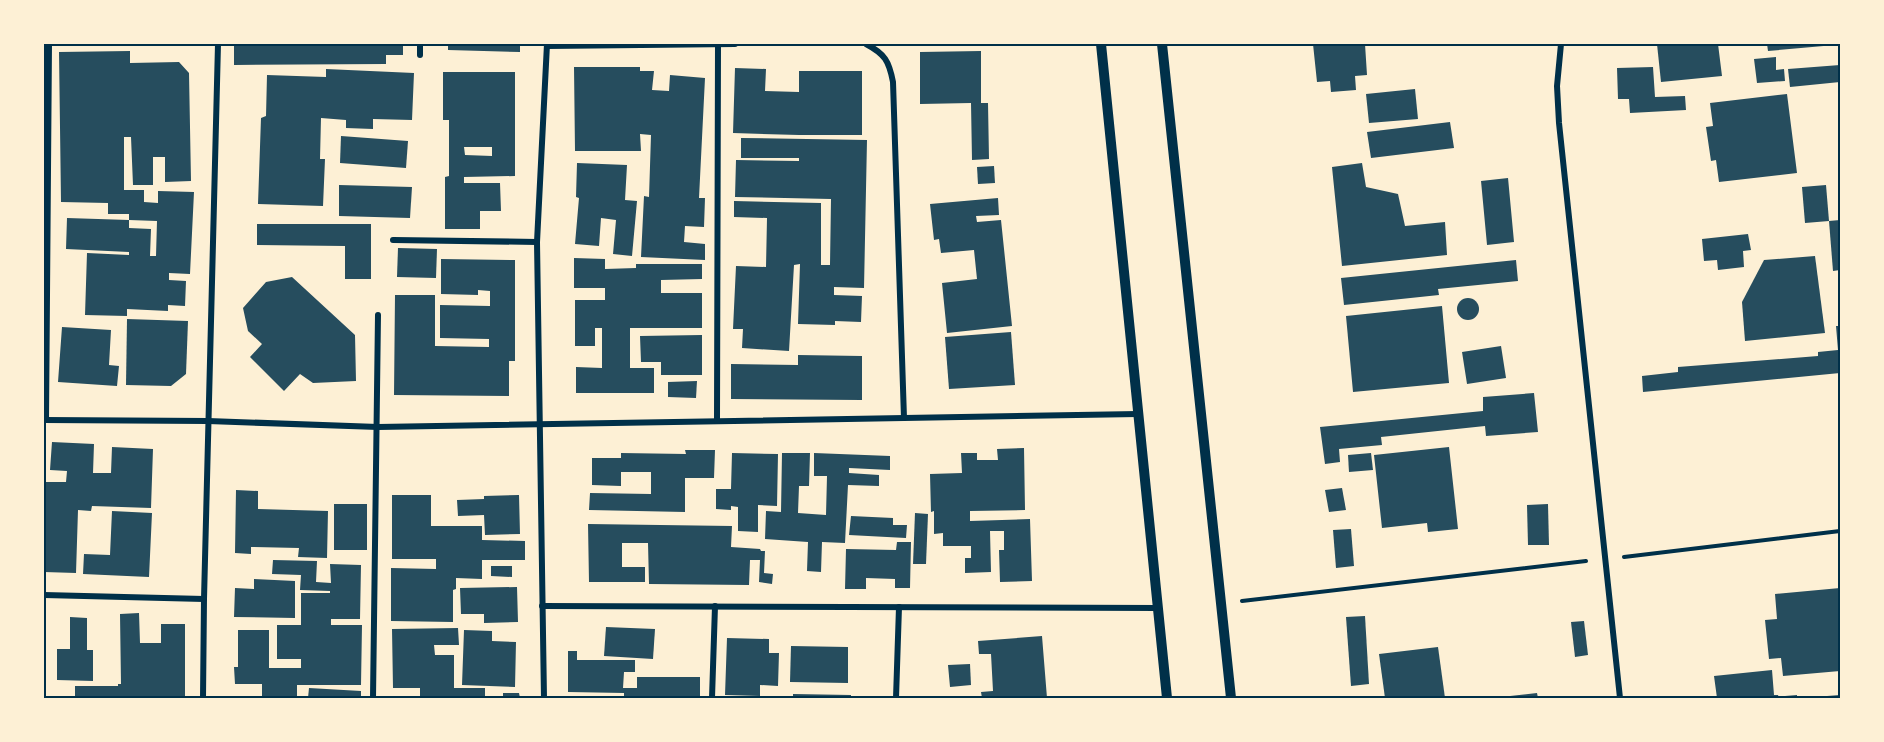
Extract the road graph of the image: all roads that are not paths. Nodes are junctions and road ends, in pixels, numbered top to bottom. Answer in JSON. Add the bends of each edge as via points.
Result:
{"nodes":[{"id":1,"x":49,"y":44,"type":"edge"},
{"id":2,"x":218,"y":44,"type":"edge"},
{"id":3,"x":420,"y":44,"type":"edge"},
{"id":4,"x":718,"y":44,"type":"edge"},
{"id":5,"x":735,"y":44,"type":"edge"},
{"id":6,"x":866,"y":44,"type":"edge"},
{"id":7,"x":1101,"y":44,"type":"edge"},
{"id":8,"x":1162,"y":44,"type":"edge"},
{"id":9,"x":1561,"y":44,"type":"edge"},
{"id":10,"x":547,"y":45,"type":"edge"},
{"id":11,"x":420,"y":55,"type":"dead end"},
{"id":12,"x":393,"y":240,"type":"dead end"},
{"id":13,"x":537,"y":242,"type":"junction"},
{"id":14,"x":378,"y":315,"type":"dead end"},
{"id":15,"x":1138,"y":414,"type":"junction"},
{"id":16,"x":904,"y":418,"type":"junction"},
{"id":17,"x":45,"y":420,"type":"edge"},
{"id":18,"x":717,"y":421,"type":"junction"},
{"id":19,"x":208,"y":422,"type":"junction"},
{"id":20,"x":540,"y":424,"type":"junction"},
{"id":21,"x":378,"y":427,"type":"junction"},
{"id":22,"x":44,"y":595,"type":"edge"},
{"id":23,"x":204,"y":599,"type":"junction"},
{"id":24,"x":542,"y":606,"type":"junction"},
{"id":25,"x":715,"y":606,"type":"junction"},
{"id":26,"x":899,"y":607,"type":"junction"},
{"id":27,"x":1158,"y":608,"type":"junction"},
{"id":28,"x":203,"y":699,"type":"edge"},
{"id":29,"x":373,"y":699,"type":"edge"},
{"id":30,"x":544,"y":699,"type":"edge"},
{"id":31,"x":712,"y":699,"type":"edge"},
{"id":32,"x":896,"y":699,"type":"edge"},
{"id":33,"x":1167,"y":699,"type":"edge"},
{"id":34,"x":1231,"y":699,"type":"edge"},
{"id":35,"x":1620,"y":699,"type":"edge"}],
"edges":[{"from":1,"to":17,"type":"street"},
{"from":2,"to":19,"type":"street"},
{"from":3,"to":11,"type":"street"},
{"from":4,"to":5,"type":"street"},
{"from":4,"to":10,"type":"street"},
{"from":4,"to":18,"type":"street"},
{"from":6,"to":16,"type":"street","via":[[890,64],[893,82]]},
{"from":7,"to":15,"type":"street"},
{"from":8,"to":34,"type":"street"},
{"from":9,"to":35,"type":"street","via":[[1559,123]]},
{"from":10,"to":13,"type":"street"},
{"from":12,"to":13,"type":"street"},
{"from":13,"to":20,"type":"street"},
{"from":14,"to":21,"type":"street"},
{"from":15,"to":16,"type":"street"},
{"from":15,"to":27,"type":"street"},
{"from":16,"to":18,"type":"street"},
{"from":17,"to":19,"type":"street"},
{"from":18,"to":20,"type":"street"},
{"from":19,"to":21,"type":"street"},
{"from":19,"to":23,"type":"street"},
{"from":20,"to":21,"type":"street"},
{"from":20,"to":24,"type":"street"},
{"from":21,"to":29,"type":"street"},
{"from":22,"to":23,"type":"street"},
{"from":23,"to":28,"type":"street"},
{"from":24,"to":25,"type":"street"},
{"from":24,"to":30,"type":"street"},
{"from":25,"to":26,"type":"street"},
{"from":25,"to":31,"type":"street"},
{"from":26,"to":27,"type":"street"},
{"from":26,"to":32,"type":"street"},
{"from":27,"to":33,"type":"street"}]}
